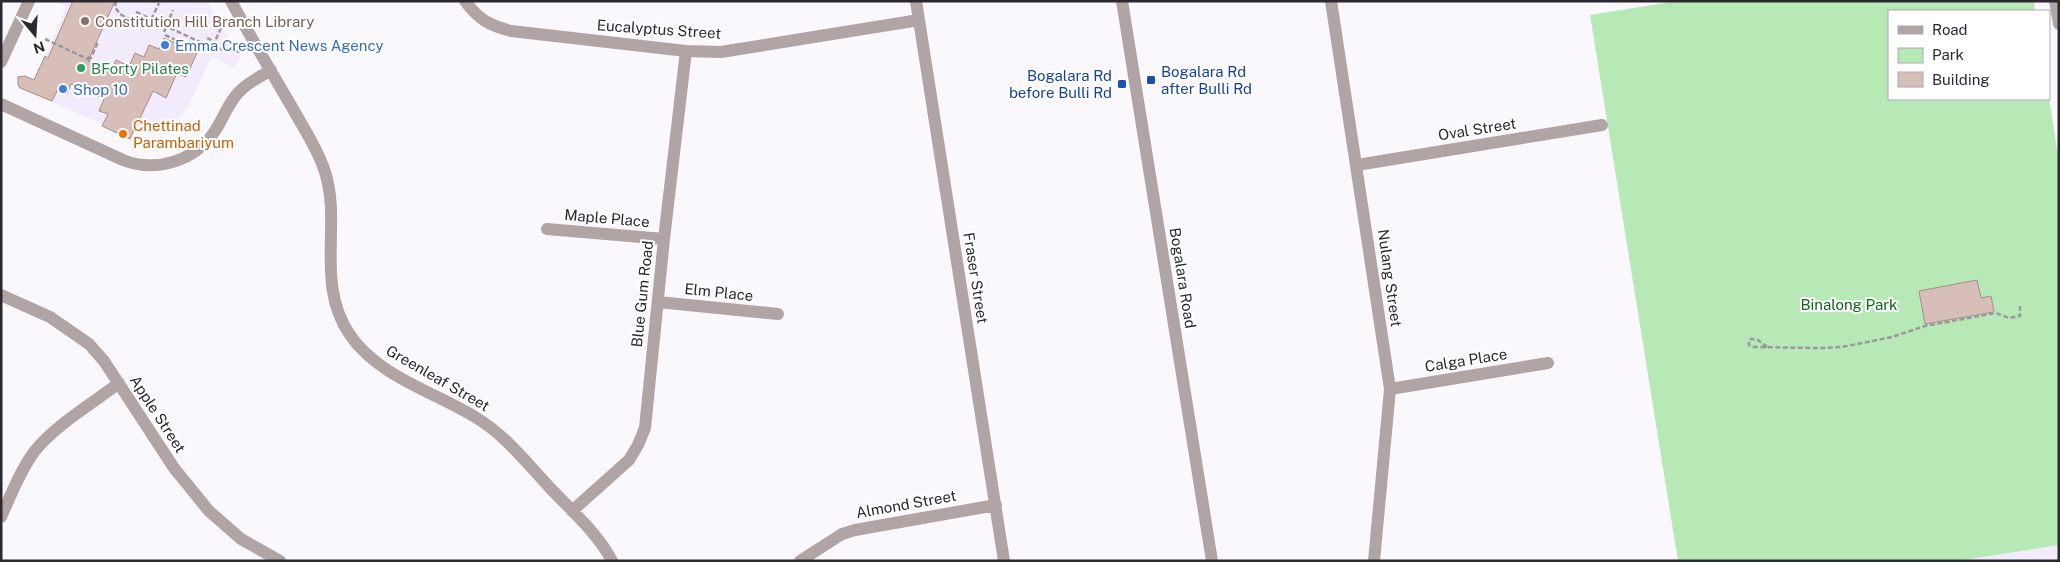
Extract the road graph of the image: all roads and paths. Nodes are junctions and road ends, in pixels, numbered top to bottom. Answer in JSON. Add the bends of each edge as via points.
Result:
{"nodes":[{"id":1,"x":29,"y":1,"type":"edge"},
{"id":2,"x":116,"y":1,"type":"edge"},
{"id":3,"x":231,"y":1,"type":"edge"},
{"id":4,"x":465,"y":1,"type":"edge"},
{"id":5,"x":916,"y":1,"type":"edge"},
{"id":6,"x":1122,"y":1,"type":"edge"},
{"id":7,"x":1331,"y":1,"type":"edge"},
{"id":8,"x":2055,"y":1,"type":"edge"},
{"id":9,"x":159,"y":3,"type":"dead end"},
{"id":10,"x":173,"y":10,"type":"dead end"},
{"id":11,"x":136,"y":12,"type":"dead end"},
{"id":12,"x":151,"y":19,"type":"junction"},
{"id":13,"x":919,"y":20,"type":"junction"},
{"id":14,"x":224,"y":21,"type":"dead end"},
{"id":15,"x":2059,"y":24,"type":"edge"},
{"id":16,"x":166,"y":26,"type":"junction"},
{"id":17,"x":164,"y":32,"type":"dead end"},
{"id":18,"x":165,"y":35,"type":"dead end"},
{"id":19,"x":207,"y":38,"type":"dead end"},
{"id":20,"x":45,"y":39,"type":"dead end"},
{"id":21,"x":215,"y":42,"type":"junction"},
{"id":22,"x":204,"y":44,"type":"dead end"},
{"id":23,"x":99,"y":45,"type":"dead end"},
{"id":24,"x":212,"y":48,"type":"junction"},
{"id":25,"x":686,"y":51,"type":"junction"},
{"id":26,"x":242,"y":52,"type":"dead end"},
{"id":27,"x":88,"y":58,"type":"junction"},
{"id":28,"x":92,"y":61,"type":"dead end"},
{"id":29,"x":1,"y":62,"type":"edge"},
{"id":30,"x":271,"y":70,"type":"junction"},
{"id":31,"x":1,"y":104,"type":"edge"},
{"id":32,"x":1602,"y":125,"type":"dead end"},
{"id":33,"x":1357,"y":164,"type":"junction"},
{"id":34,"x":546,"y":229,"type":"dead end"},
{"id":35,"x":664,"y":239,"type":"junction"},
{"id":36,"x":1,"y":295,"type":"edge"},
{"id":37,"x":658,"y":302,"type":"junction"},
{"id":38,"x":2020,"y":306,"type":"dead end"},
{"id":39,"x":778,"y":314,"type":"dead end"},
{"id":40,"x":1767,"y":347,"type":"junction"},
{"id":41,"x":1548,"y":363,"type":"dead end"},
{"id":42,"x":119,"y":383,"type":"junction"},
{"id":43,"x":1390,"y":389,"type":"junction"},
{"id":44,"x":996,"y":505,"type":"junction"},
{"id":45,"x":572,"y":511,"type":"junction"},
{"id":46,"x":1,"y":517,"type":"edge"},
{"id":47,"x":280,"y":561,"type":"edge"},
{"id":48,"x":612,"y":561,"type":"edge"},
{"id":49,"x":800,"y":561,"type":"edge"},
{"id":50,"x":1004,"y":561,"type":"edge"},
{"id":51,"x":1212,"y":561,"type":"edge"},
{"id":52,"x":1374,"y":561,"type":"edge"}],
"edges":[{"from":1,"to":29,"type":"street"},
{"from":2,"to":12,"type":"path","via":[[120,14],[146,26]]},
{"from":3,"to":30,"type":"street","name":"Greenleaf Street"},
{"from":4,"to":25,"type":"street","name":"Eucalyptus Street","via":[[476,16],[511,32]]},
{"from":5,"to":13,"type":"street","name":"Fraser Street"},
{"from":6,"to":51,"type":"street","name":"Bogalara Road"},
{"from":7,"to":33,"type":"street","name":"Nulang Street"},
{"from":8,"to":15,"type":"street"},
{"from":9,"to":12,"type":"path"},
{"from":10,"to":16,"type":"path"},
{"from":11,"to":12,"type":"path"},
{"from":12,"to":16,"type":"path"},
{"from":13,"to":25,"type":"street","name":"Eucalyptus Street","via":[[721,52]]},
{"from":13,"to":44,"type":"street","name":"Fraser Street"},
{"from":14,"to":21,"type":"path"},
{"from":16,"to":17,"type":"path"},
{"from":16,"to":22,"type":"path"},
{"from":18,"to":24,"type":"path","via":[[186,45]]},
{"from":19,"to":21,"type":"path"},
{"from":20,"to":27,"type":"path"},
{"from":21,"to":24,"type":"path"},
{"from":23,"to":27,"type":"path"},
{"from":24,"to":26,"type":"path"},
{"from":25,"to":35,"type":"street","name":"Blue Gum Road"},
{"from":27,"to":28,"type":"path"},
{"from":30,"to":31,"type":"street","via":[[237,94],[216,130],[198,149],[178,160],[155,166],[128,162]]},
{"from":30,"to":45,"type":"street","name":"Greenleaf Street","via":[[314,145],[325,171],[330,199],[332,288],[335,305],[350,335],[387,369],[490,427]]},
{"from":32,"to":33,"type":"street","name":"Oval Street"},
{"from":33,"to":43,"type":"street","name":"Nulang Street"},
{"from":34,"to":35,"type":"street","name":"Maple Place"},
{"from":35,"to":37,"type":"street","name":"Blue Gum Road"},
{"from":36,"to":42,"type":"street","name":"Apple Street","via":[[50,317],[89,344]]},
{"from":37,"to":39,"type":"street","name":"Elm Place"},
{"from":37,"to":45,"type":"street","name":"Blue Gum Road","via":[[645,428],[628,460]]},
{"from":38,"to":40,"type":"path","via":[[2020,316],[2009,318],[1996,313],[1925,326],[1860,344],[1820,348]]},
{"from":40,"to":40,"type":"path","via":[[1754,338],[1749,340],[1753,347]]},
{"from":41,"to":43,"type":"street","name":"Calga Place"},
{"from":42,"to":46,"type":"street","via":[[48,437],[35,451]]},
{"from":42,"to":47,"type":"street","name":"Apple Street","via":[[174,468],[209,511],[241,539]]},
{"from":43,"to":52,"type":"street","name":"Nulang Street"},
{"from":44,"to":49,"type":"street","name":"Almond Street","via":[[854,530],[842,534]]},
{"from":44,"to":50,"type":"street","name":"Fraser Street"},
{"from":45,"to":48,"type":"street","name":"Greenleaf Street"}]}
